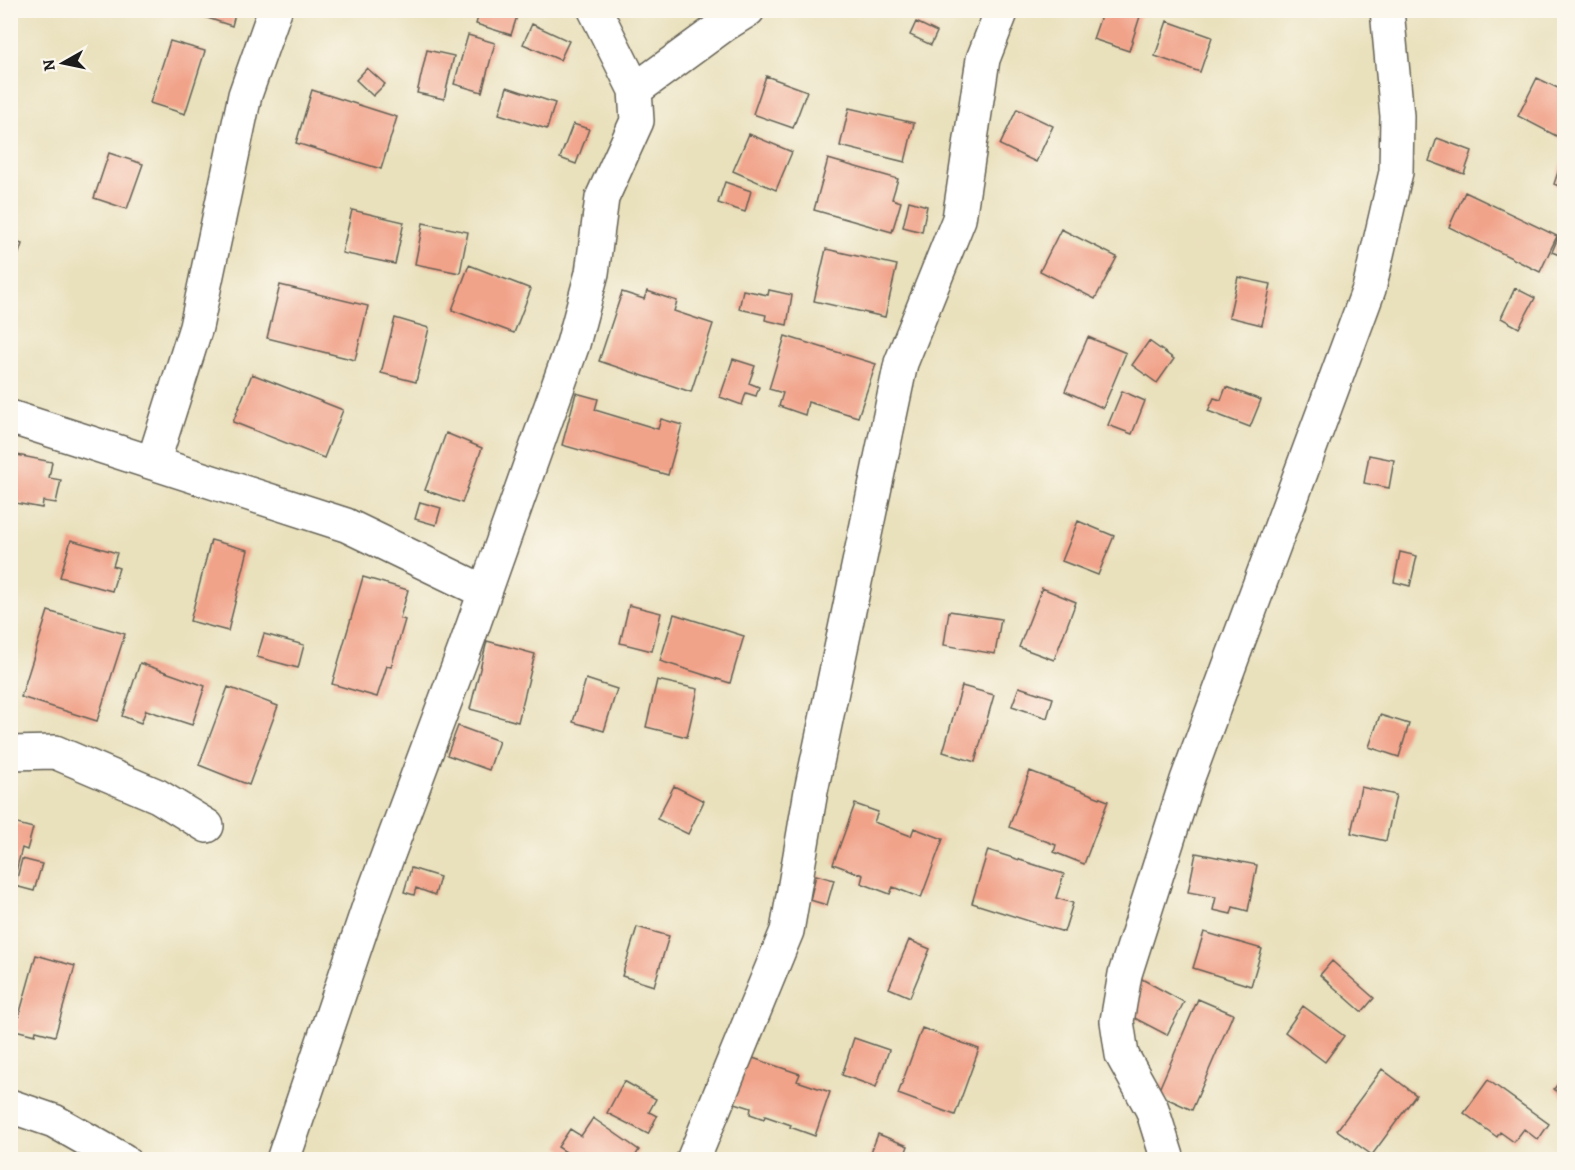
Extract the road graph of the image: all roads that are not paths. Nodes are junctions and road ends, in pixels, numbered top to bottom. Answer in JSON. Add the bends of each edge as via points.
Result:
{"nodes":[{"id":1,"x":275,"y":10,"type":"edge"},
{"id":2,"x":595,"y":10,"type":"edge"},
{"id":3,"x":748,"y":10,"type":"edge"},
{"id":4,"x":1002,"y":10,"type":"edge"},
{"id":5,"x":1387,"y":10,"type":"edge"},
{"id":6,"x":635,"y":90,"type":"junction"},
{"id":7,"x":10,"y":417,"type":"edge"},
{"id":8,"x":153,"y":463,"type":"junction"},
{"id":9,"x":486,"y":592,"type":"junction"},
{"id":10,"x":10,"y":753,"type":"edge"},
{"id":11,"x":207,"y":826,"type":"dead end"},
{"id":12,"x":10,"y":1106,"type":"edge"},
{"id":13,"x":123,"y":1160,"type":"edge"},
{"id":14,"x":283,"y":1160,"type":"edge"},
{"id":15,"x":693,"y":1160,"type":"edge"},
{"id":16,"x":1168,"y":1160,"type":"edge"}],
"edges":[{"from":1,"to":8,"type":"street","via":[[245,95],[196,327]]},
{"from":2,"to":6,"type":"street"},
{"from":3,"to":6,"type":"street"},
{"from":4,"to":15,"type":"street","via":[[983,59],[959,219],[901,363],[811,791],[786,931]]},
{"from":5,"to":16,"type":"street","via":[[1397,116],[1396,172],[1369,289],[1187,780],[1125,974],[1117,1021],[1122,1055],[1152,1109]]},
{"from":6,"to":9,"type":"street","via":[[637,121],[602,198],[592,273],[573,344]]},
{"from":7,"to":8,"type":"street"},
{"from":8,"to":9,"type":"street","via":[[346,525]]},
{"from":9,"to":14,"type":"street","via":[[370,903]]},
{"from":10,"to":11,"type":"street","via":[[55,752],[158,796]]},
{"from":12,"to":13,"type":"street","via":[[54,1121]]}]}
